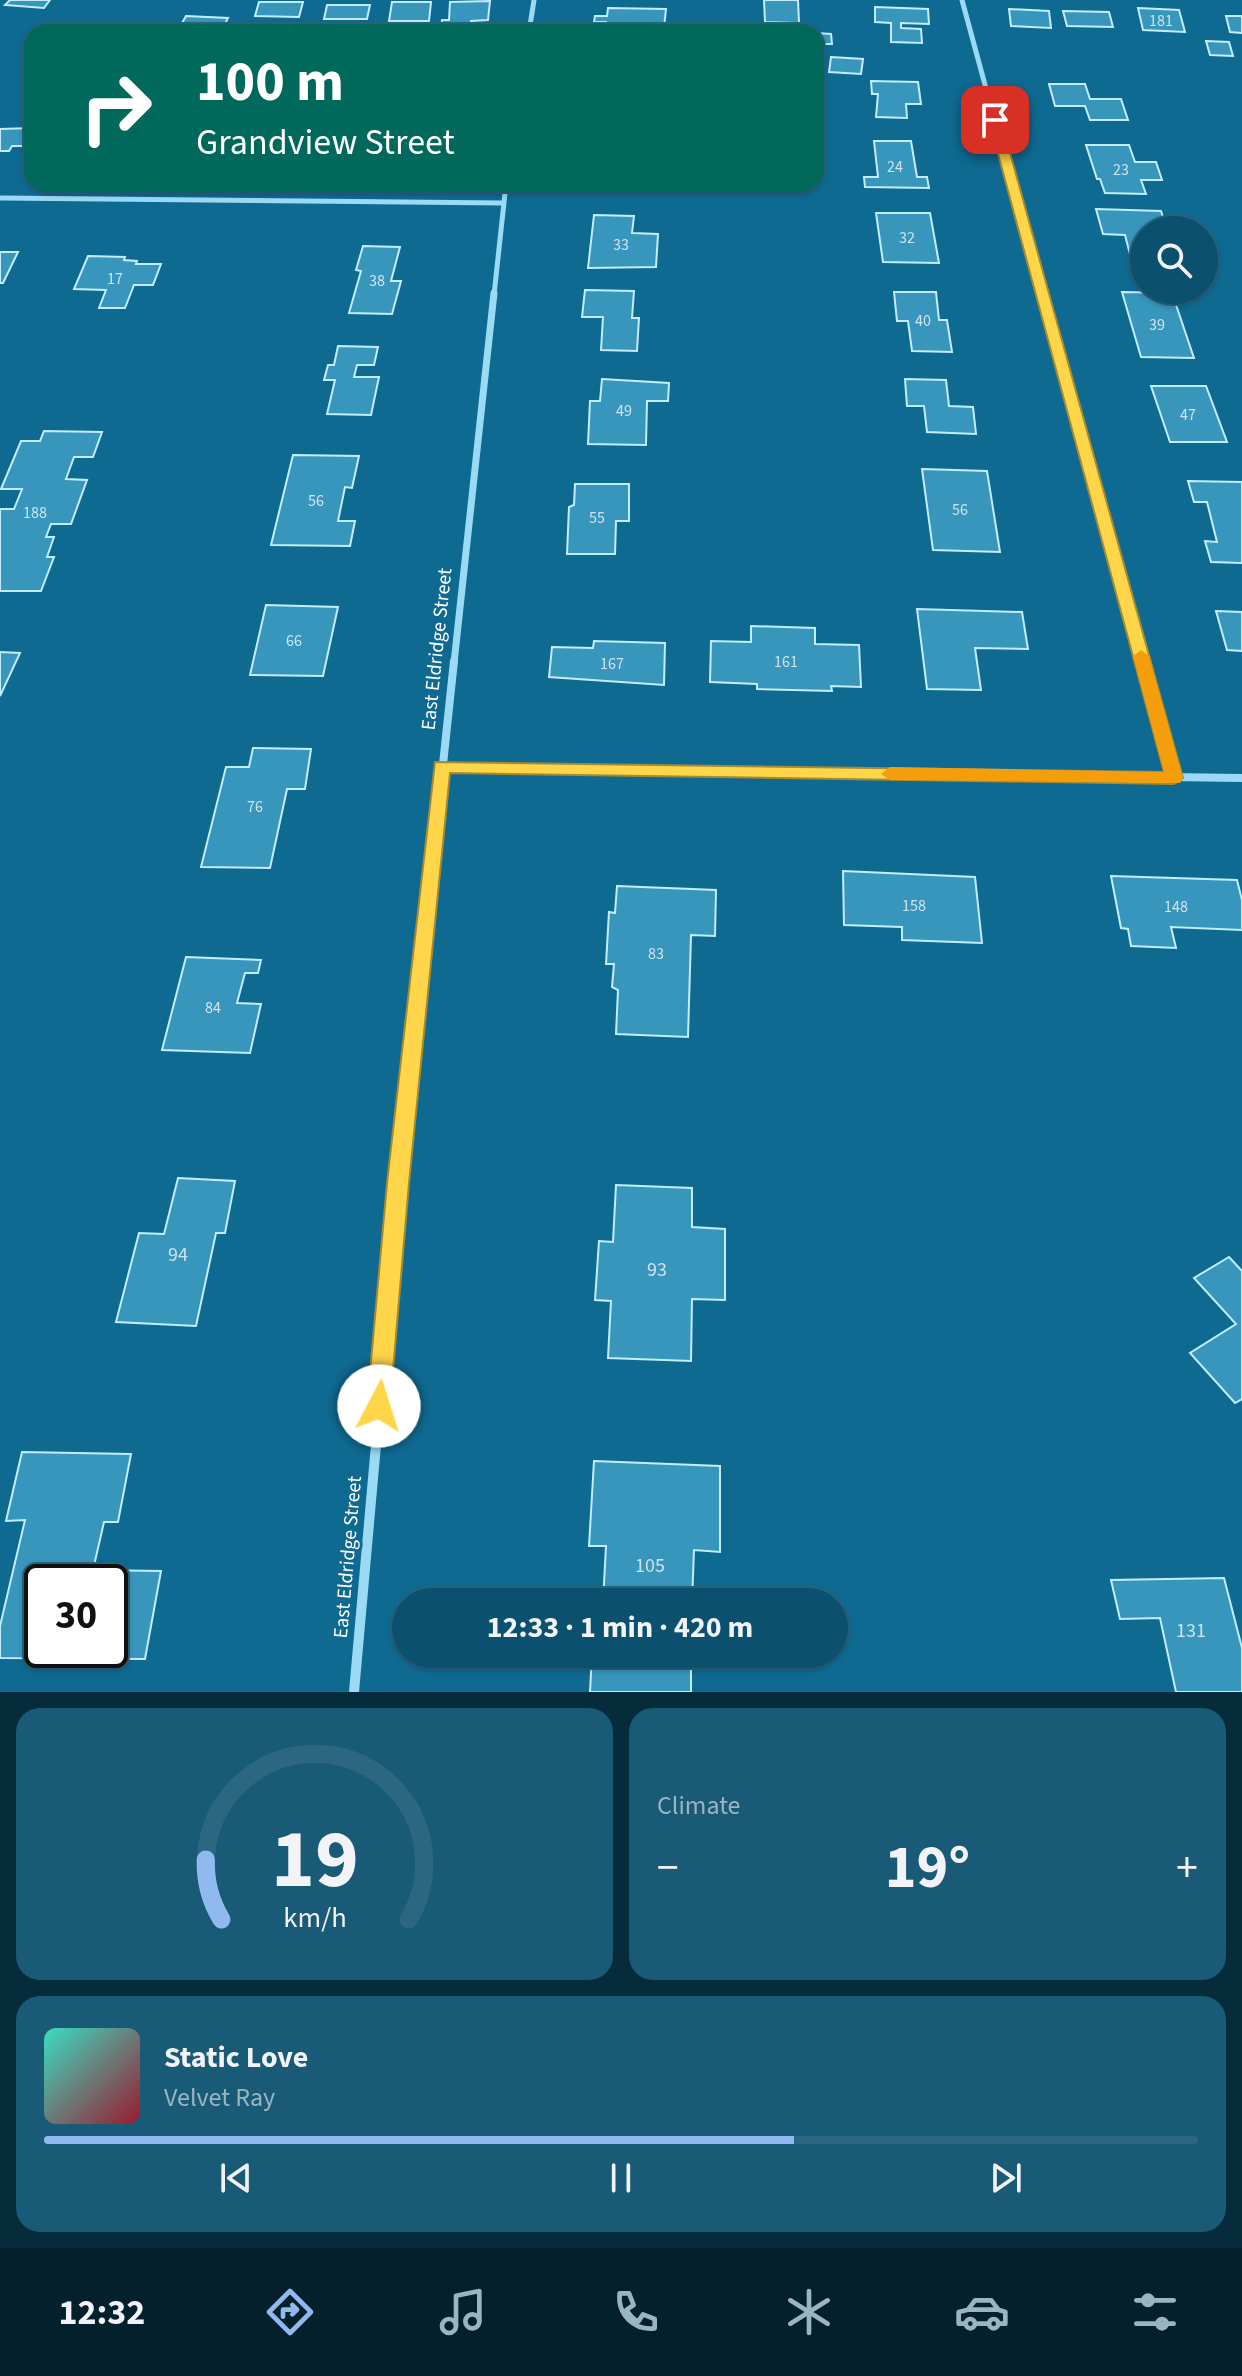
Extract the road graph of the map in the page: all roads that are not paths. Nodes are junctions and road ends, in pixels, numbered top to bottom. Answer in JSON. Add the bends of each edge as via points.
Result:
{"nodes":[{"id":1,"x":534,"y":0,"type":"edge"},
{"id":2,"x":962,"y":0,"type":"edge"},
{"id":3,"x":530,"y":24,"type":"edge"},
{"id":4,"x":505,"y":192,"type":"edge"},
{"id":5,"x":0,"y":198,"type":"edge"},
{"id":6,"x":503,"y":203,"type":"junction"},
{"id":7,"x":442,"y":767,"type":"junction"},
{"id":8,"x":1174,"y":778,"type":"junction"},
{"id":9,"x":1242,"y":778,"type":"edge"},
{"id":10,"x":354,"y":1692,"type":"edge"}],
"edges":[{"from":1,"to":3,"type":"street"},
{"from":2,"to":8,"type":"street"},
{"from":4,"to":6,"type":"street","name":"East Eldridge Street"},
{"from":5,"to":6,"type":"street"},
{"from":6,"to":7,"type":"street","name":"East Eldridge Street"},
{"from":7,"to":8,"type":"street"},
{"from":7,"to":10,"type":"street","name":"East Eldridge Street","via":[[398,1183]]},
{"from":8,"to":9,"type":"street"}]}
